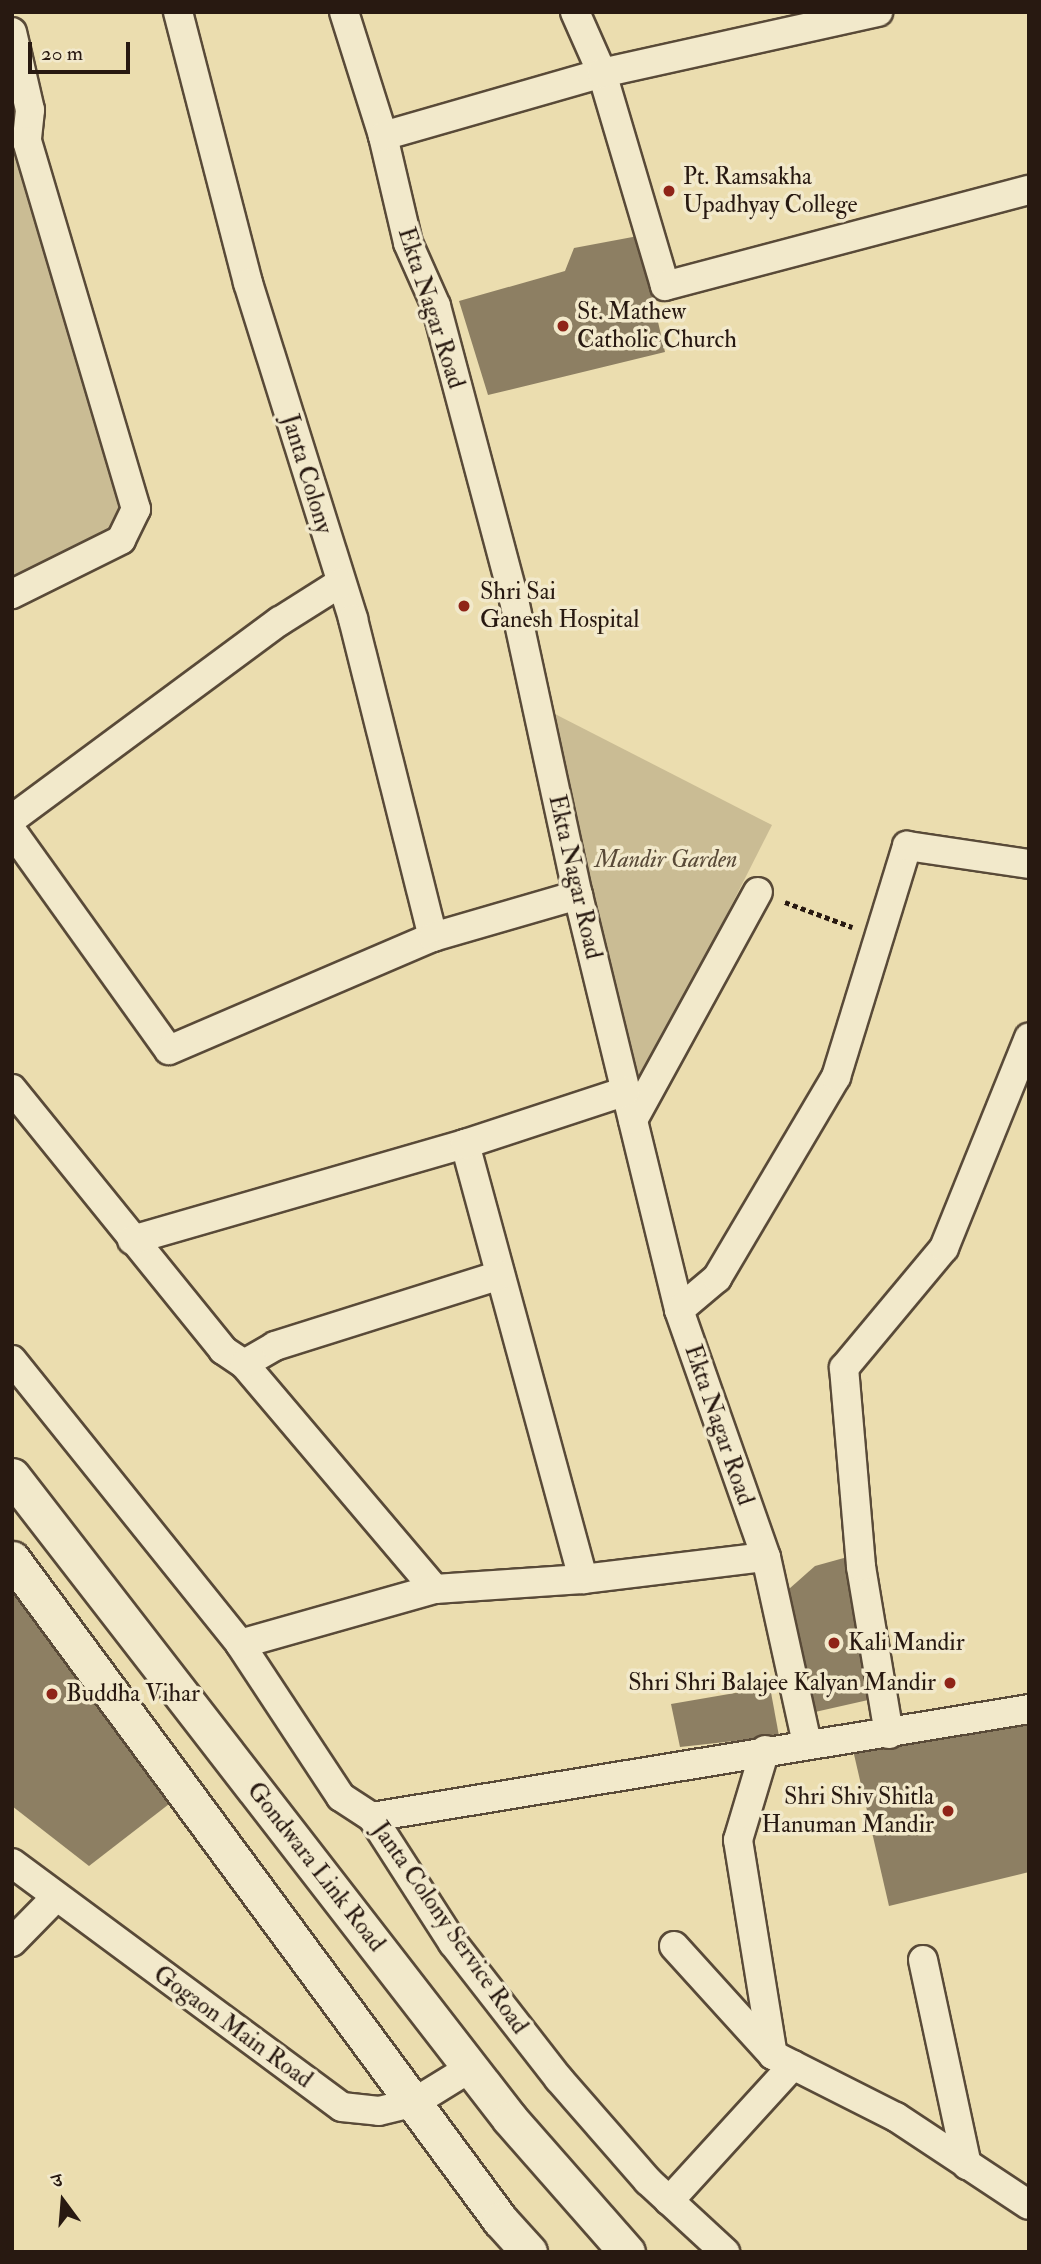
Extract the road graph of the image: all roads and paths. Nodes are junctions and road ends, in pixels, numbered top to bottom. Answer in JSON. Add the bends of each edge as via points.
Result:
{"nodes":[{"id":1,"x":178,"y":12,"type":"edge"},
{"id":2,"x":344,"y":12,"type":"edge"},
{"id":3,"x":575,"y":12,"type":"edge"},
{"id":4,"x":878,"y":12,"type":"edge"},
{"id":5,"x":12,"y":32,"type":"edge"},
{"id":6,"x":602,"y":73,"type":"junction"},
{"id":7,"x":383,"y":135,"type":"junction"},
{"id":8,"x":20,"y":143,"type":"edge"},
{"id":9,"x":1029,"y":190,"type":"edge"},
{"id":10,"x":340,"y":583,"type":"junction"},
{"id":11,"x":12,"y":594,"type":"edge"},
{"id":12,"x":12,"y":819,"type":"edge"},
{"id":13,"x":12,"y":831,"type":"edge"},
{"id":14,"x":1029,"y":864,"type":"edge"},
{"id":15,"x":758,"y":892,"type":"joint"},
{"id":16,"x":578,"y":895,"type":"junction"},
{"id":17,"x":433,"y":937,"type":"junction"},
{"id":18,"x":879,"y":937,"type":"junction"},
{"id":19,"x":1029,"y":1038,"type":"edge"},
{"id":20,"x":12,"y":1089,"type":"edge"},
{"id":21,"x":626,"y":1091,"type":"junction"},
{"id":22,"x":633,"y":1120,"type":"junction"},
{"id":23,"x":465,"y":1144,"type":"junction"},
{"id":24,"x":132,"y":1240,"type":"junction"},
{"id":25,"x":500,"y":1275,"type":"junction"},
{"id":26,"x":679,"y":1310,"type":"junction"},
{"id":27,"x":12,"y":1360,"type":"edge"},
{"id":28,"x":244,"y":1364,"type":"junction"},
{"id":29,"x":12,"y":1476,"type":"edge"},
{"id":30,"x":765,"y":1557,"type":"junction"},
{"id":31,"x":12,"y":1559,"type":"edge"},
{"id":32,"x":583,"y":1579,"type":"junction"},
{"id":33,"x":435,"y":1589,"type":"junction"},
{"id":34,"x":240,"y":1644,"type":"junction"},
{"id":35,"x":1029,"y":1709,"type":"edge"},
{"id":36,"x":888,"y":1734,"type":"junction"},
{"id":37,"x":807,"y":1742,"type":"junction"},
{"id":38,"x":765,"y":1750,"type":"junction"},
{"id":39,"x":372,"y":1817,"type":"junction"},
{"id":40,"x":12,"y":1863,"type":"edge"},
{"id":41,"x":57,"y":1896,"type":"junction"},
{"id":42,"x":12,"y":1942,"type":"edge"},
{"id":43,"x":674,"y":1946,"type":"dead end"},
{"id":44,"x":923,"y":1960,"type":"dead end"},
{"id":45,"x":783,"y":2060,"type":"junction"},
{"id":46,"x":470,"y":2068,"type":"junction"},
{"id":47,"x":415,"y":2102,"type":"junction"},
{"id":48,"x":967,"y":2165,"type":"junction"},
{"id":49,"x":669,"y":2201,"type":"junction"},
{"id":50,"x":1029,"y":2205,"type":"edge"},
{"id":51,"x":529,"y":2252,"type":"edge"},
{"id":52,"x":627,"y":2252,"type":"edge"},
{"id":53,"x":725,"y":2252,"type":"edge"}],
"edges":[{"from":1,"to":10,"type":"street","name":"Janta Colony","via":[[248,283]]},
{"from":2,"to":7,"type":"street","name":"Ekta Nagar Road"},
{"from":3,"to":6,"type":"street"},
{"from":4,"to":6,"type":"street"},
{"from":5,"to":8,"type":"street","via":[[30,110]]},
{"from":6,"to":7,"type":"street"},
{"from":6,"to":9,"type":"street","via":[[665,286]]},
{"from":7,"to":16,"type":"street","name":"Ekta Nagar Road","via":[[408,243],[436,306],[514,600]]},
{"from":8,"to":11,"type":"street","via":[[136,509],[121,540]]},
{"from":10,"to":12,"type":"street","via":[[280,621]]},
{"from":10,"to":17,"type":"street","name":"Janta Colony"},
{"from":13,"to":17,"type":"street","via":[[169,1050]]},
{"from":14,"to":18,"type":"street","via":[[907,846]]},
{"from":15,"to":18,"type":"path"},
{"from":15,"to":22,"type":"street"},
{"from":16,"to":17,"type":"street"},
{"from":16,"to":21,"type":"street","name":"Ekta Nagar Road"},
{"from":18,"to":26,"type":"street","via":[[836,1077],[717,1279]]},
{"from":19,"to":36,"type":"street","via":[[944,1248],[844,1368],[861,1566]]},
{"from":20,"to":24,"type":"street"},
{"from":21,"to":22,"type":"street","name":"Ekta Nagar Road"},
{"from":21,"to":23,"type":"street"},
{"from":22,"to":26,"type":"street","name":"Ekta Nagar Road"},
{"from":23,"to":24,"type":"street"},
{"from":23,"to":25,"type":"street"},
{"from":24,"to":28,"type":"street","via":[[223,1350]]},
{"from":25,"to":28,"type":"street","via":[[275,1346]]},
{"from":25,"to":32,"type":"street"},
{"from":26,"to":30,"type":"street","name":"Ekta Nagar Road"},
{"from":27,"to":34,"type":"street","name":"Janta Colony Service Road"},
{"from":28,"to":33,"type":"street"},
{"from":29,"to":46,"type":"street","name":"Gondwara Link Road"},
{"from":30,"to":32,"type":"street"},
{"from":30,"to":37,"type":"street","name":"Ekta Nagar Road"},
{"from":31,"to":47,"type":"street"},
{"from":32,"to":33,"type":"street"},
{"from":33,"to":34,"type":"street"},
{"from":34,"to":39,"type":"street","name":"Janta Colony Service Road","via":[[341,1797]]},
{"from":35,"to":36,"type":"street"},
{"from":36,"to":37,"type":"street"},
{"from":37,"to":38,"type":"street"},
{"from":38,"to":39,"type":"street"},
{"from":38,"to":45,"type":"street","via":[[738,1840]]},
{"from":39,"to":49,"type":"street","name":"Janta Colony Service Road","via":[[453,1943],[551,2069]]},
{"from":40,"to":41,"type":"street","name":"Gogaon Main Road"},
{"from":41,"to":42,"type":"street"},
{"from":41,"to":47,"type":"street","name":"Gogaon Main Road","via":[[342,2107],[379,2111]]},
{"from":43,"to":45,"type":"street"},
{"from":44,"to":48,"type":"street"},
{"from":45,"to":48,"type":"street","via":[[896,2117]]},
{"from":45,"to":49,"type":"street"},
{"from":46,"to":47,"type":"street","name":"Gogaon Main Road"},
{"from":46,"to":52,"type":"street","name":"Gondwara Link Road","via":[[570,2191]]},
{"from":47,"to":51,"type":"street","via":[[500,2220]]},
{"from":48,"to":50,"type":"street"},
{"from":49,"to":53,"type":"street","name":"Janta Colony Service Road"}]}
